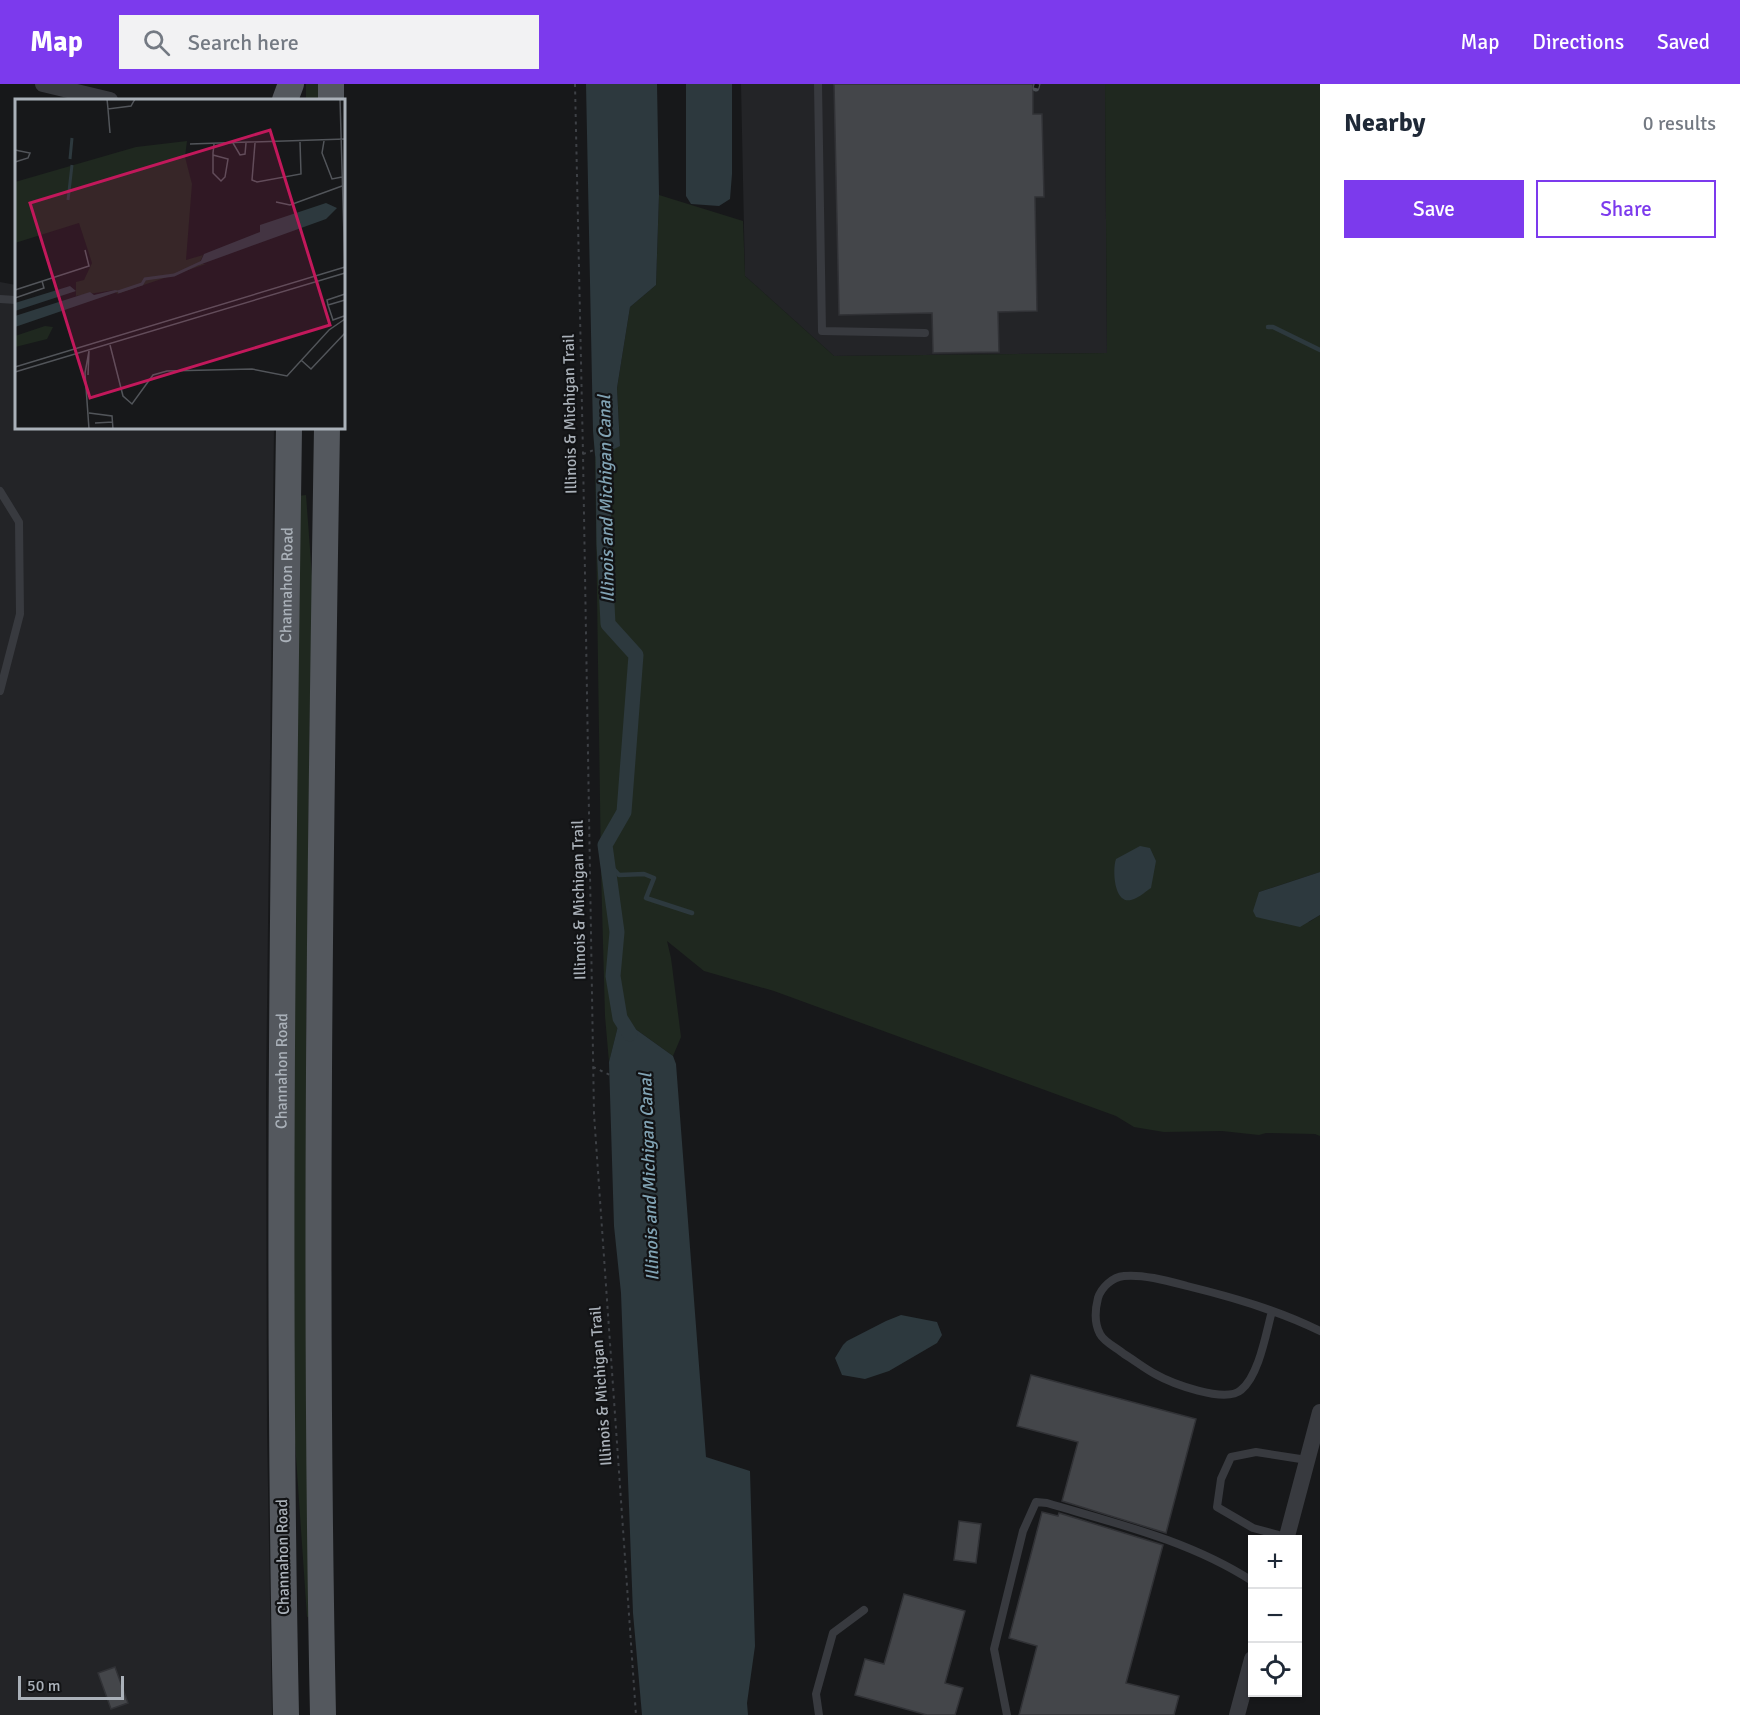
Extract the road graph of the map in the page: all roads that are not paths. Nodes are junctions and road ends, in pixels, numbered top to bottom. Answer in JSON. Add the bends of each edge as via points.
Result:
{"nodes":[{"id":1,"x":43,"y":84,"type":"edge"},
{"id":2,"x":292,"y":84,"type":"edge"},
{"id":3,"x":818,"y":84,"type":"edge"},
{"id":4,"x":106,"y":99,"type":"edge"},
{"id":5,"x":285,"y":99,"type":"edge"},
{"id":6,"x":294,"y":99,"type":"edge"},
{"id":7,"x":0,"y":299,"type":"edge"},
{"id":8,"x":15,"y":300,"type":"edge"},
{"id":9,"x":926,"y":333,"type":"dead end"},
{"id":10,"x":289,"y":429,"type":"edge"},
{"id":11,"x":327,"y":429,"type":"edge"},
{"id":12,"x":0,"y":491,"type":"edge"},
{"id":13,"x":0,"y":691,"type":"edge"},
{"id":14,"x":1272,"y":1311,"type":"junction"},
{"id":15,"x":1320,"y":1331,"type":"edge"},
{"id":16,"x":1320,"y":1412,"type":"edge"},
{"id":17,"x":1307,"y":1460,"type":"junction"},
{"id":18,"x":1276,"y":1535,"type":"edge"},
{"id":19,"x":1287,"y":1535,"type":"edge"},
{"id":20,"x":1248,"y":1579,"type":"edge"},
{"id":21,"x":864,"y":1610,"type":"dead end"},
{"id":22,"x":1248,"y":1674,"type":"edge"},
{"id":23,"x":286,"y":1715,"type":"edge"},
{"id":24,"x":323,"y":1715,"type":"edge"},
{"id":25,"x":819,"y":1715,"type":"edge"},
{"id":26,"x":1007,"y":1715,"type":"edge"},
{"id":27,"x":1237,"y":1715,"type":"edge"}],
"edges":[{"from":1,"to":4,"type":"street"},
{"from":2,"to":5,"type":"main road"},
{"from":2,"to":6,"type":"main road"},
{"from":3,"to":9,"type":"lane","via":[[822,331]]},
{"from":7,"to":8,"type":"lane"},
{"from":10,"to":23,"type":"main road","name":"Channahon Road","via":[[280,1388]]},
{"from":11,"to":24,"type":"main road","via":[[319,1104]]},
{"from":12,"to":13,"type":"lane","via":[[19,522],[20,614]]},
{"from":14,"to":14,"type":"lane","via":[[1161,1279],[1123,1275],[1110,1281],[1095,1307],[1100,1335],[1112,1345],[1175,1384],[1222,1395],[1239,1393],[1249,1383]]},
{"from":14,"to":15,"type":"lane"},
{"from":16,"to":17,"type":"street"},
{"from":17,"to":18,"type":"lane","via":[[1256,1452],[1231,1457],[1221,1479],[1217,1508],[1253,1528]]},
{"from":17,"to":19,"type":"street"},
{"from":20,"to":26,"type":"lane","via":[[1213,1558],[1164,1538],[1036,1502],[1023,1531],[994,1649]]},
{"from":21,"to":25,"type":"lane","via":[[833,1634],[816,1694]]},
{"from":22,"to":27,"type":"street"}]}
